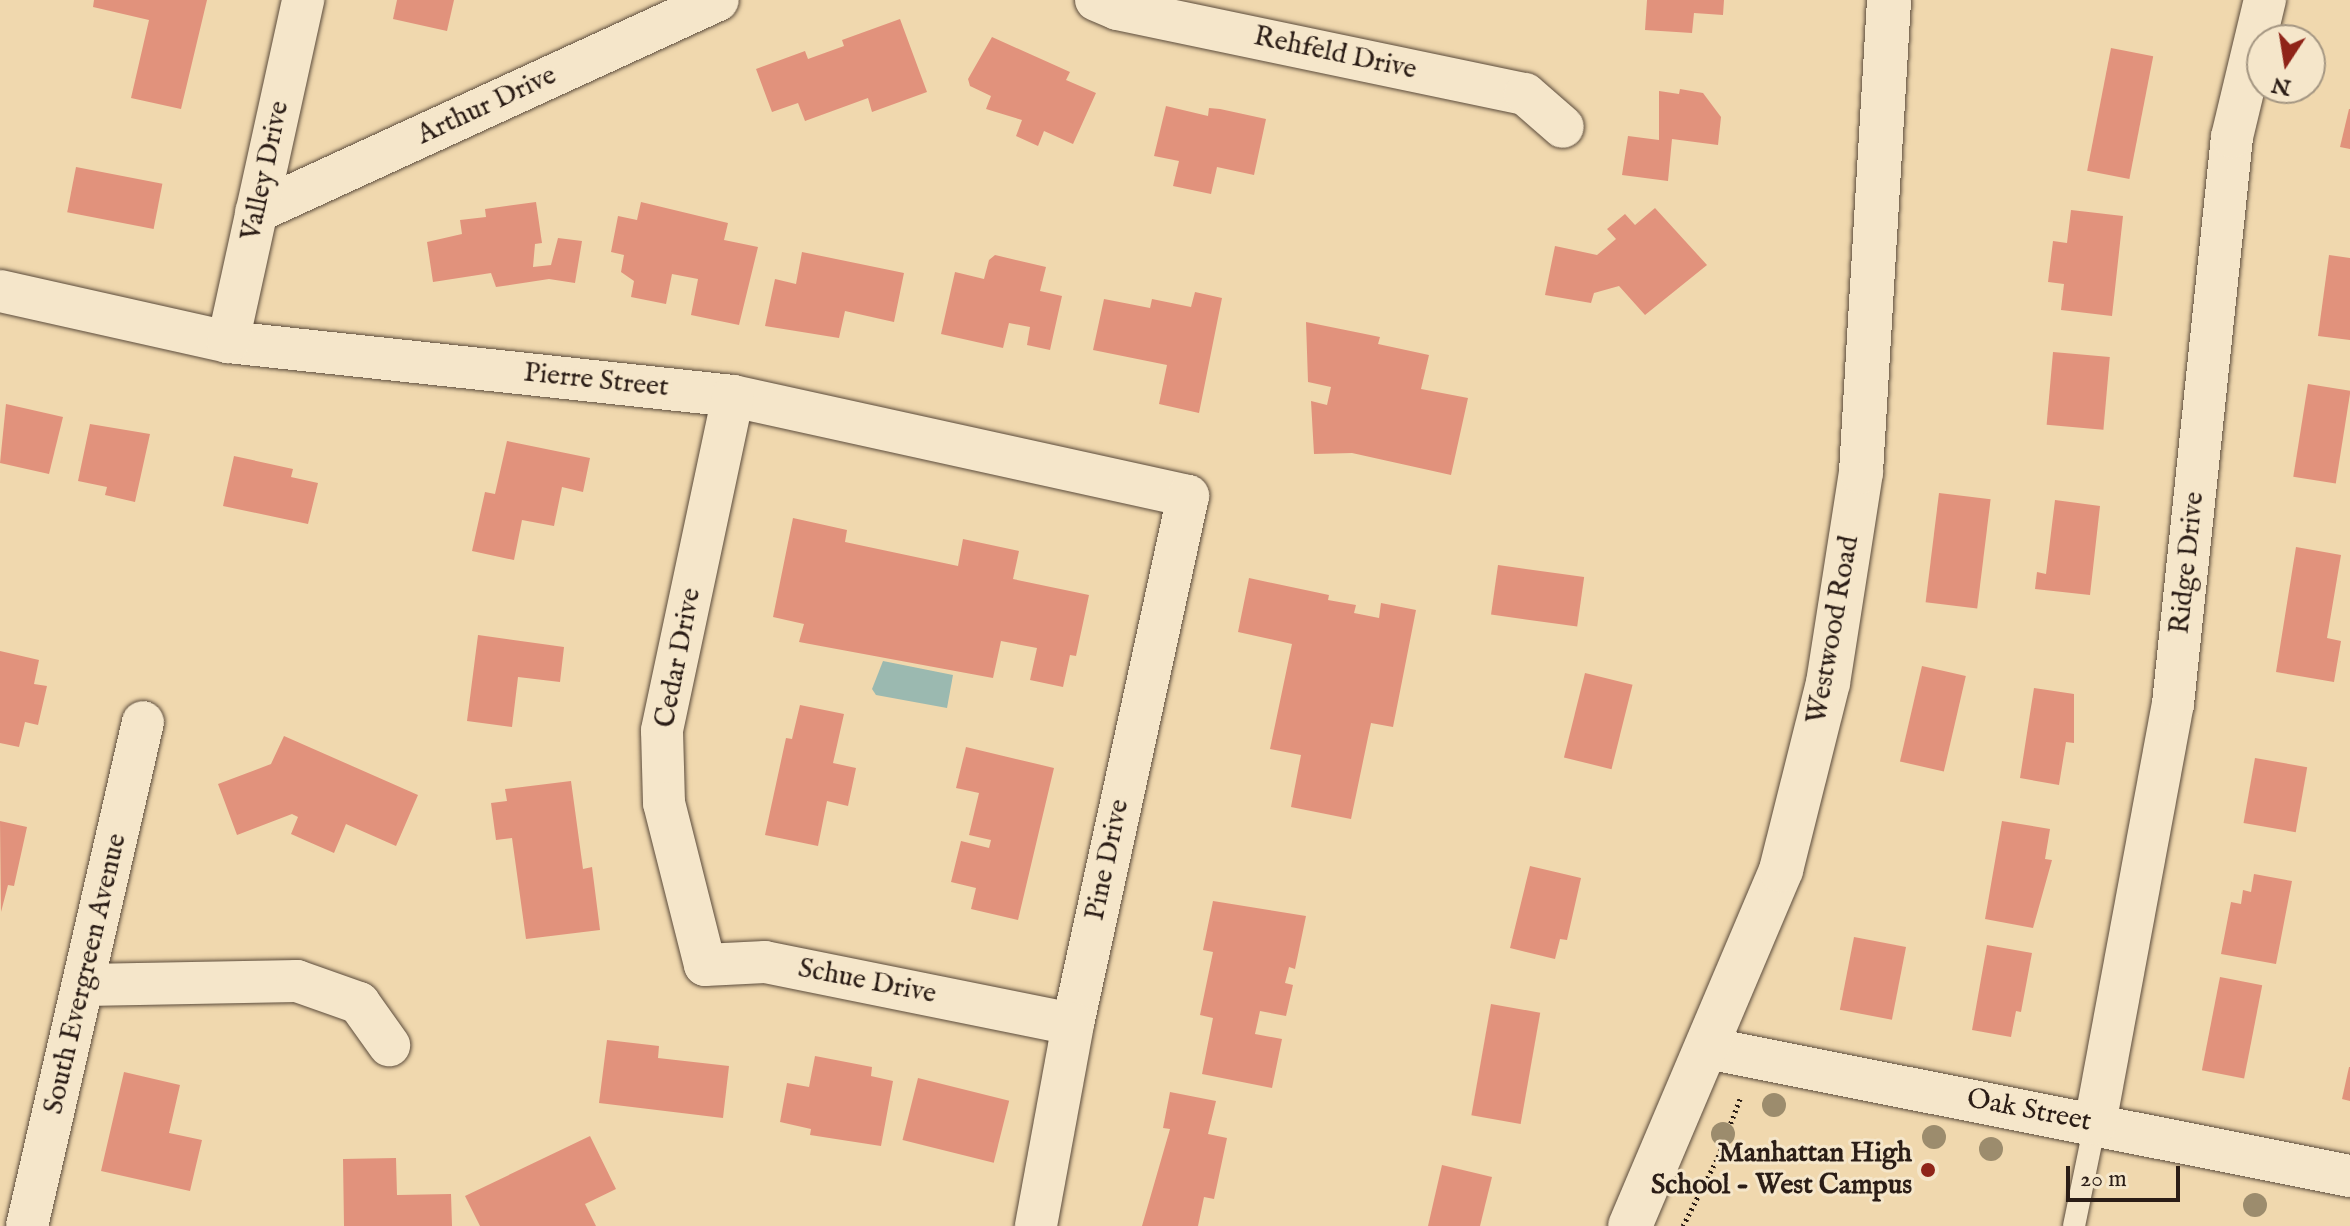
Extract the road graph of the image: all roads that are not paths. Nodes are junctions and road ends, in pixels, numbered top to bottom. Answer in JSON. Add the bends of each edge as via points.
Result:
{"nodes":[{"id":1,"x":303,"y":0,"type":"edge"},
{"id":2,"x":718,"y":0,"type":"edge"},
{"id":3,"x":1096,"y":0,"type":"edge"},
{"id":4,"x":1889,"y":0,"type":"edge"},
{"id":5,"x":2265,"y":0,"type":"edge"},
{"id":6,"x":1563,"y":127,"type":"dead end"},
{"id":7,"x":256,"y":212,"type":"junction"},
{"id":8,"x":0,"y":291,"type":"edge"},
{"id":9,"x":228,"y":342,"type":"junction"},
{"id":10,"x":733,"y":396,"type":"junction"},
{"id":11,"x":1188,"y":496,"type":"joint"},
{"id":12,"x":143,"y":722,"type":"dead end"},
{"id":13,"x":696,"y":921,"type":"joint"},
{"id":14,"x":86,"y":985,"type":"junction"},
{"id":15,"x":1073,"y":1024,"type":"junction"},
{"id":16,"x":389,"y":1045,"type":"dead end"},
{"id":17,"x":1707,"y":1048,"type":"junction"},
{"id":18,"x":2095,"y":1124,"type":"junction"},
{"id":19,"x":2350,"y":1176,"type":"edge"},
{"id":20,"x":27,"y":1226,"type":"edge"},
{"id":21,"x":1036,"y":1226,"type":"edge"},
{"id":22,"x":1630,"y":1226,"type":"edge"},
{"id":23,"x":2074,"y":1226,"type":"edge"}],
"edges":[{"from":1,"to":7,"type":"street","name":"Valley Drive"},
{"from":2,"to":7,"type":"street","name":"Arthur Drive"},
{"from":3,"to":6,"type":"street","name":"Rehfeld Drive","via":[[1117,9],[1525,94]]},
{"from":4,"to":17,"type":"street","name":"Westwood Road","via":[[1861,472],[1828,683],[1781,870]]},
{"from":5,"to":18,"type":"street","name":"Ridge Drive","via":[[2232,137],[2173,704]]},
{"from":7,"to":9,"type":"street","name":"Valley Drive"},
{"from":8,"to":9,"type":"street","name":"Pierre Street"},
{"from":9,"to":10,"type":"street","name":"Pierre Street"},
{"from":10,"to":11,"type":"street","name":"Pierre Street"},
{"from":10,"to":13,"type":"street","name":"Cedar Drive","via":[[662,731],[664,803]]},
{"from":11,"to":15,"type":"street","name":"Pine Drive"},
{"from":12,"to":14,"type":"street","name":"South Evergreen Avenue"},
{"from":13,"to":15,"type":"street","name":"Schue Drive","via":[[705,965],[765,962]]},
{"from":14,"to":16,"type":"street","via":[[297,981],[359,1003]]},
{"from":14,"to":20,"type":"street","name":"South Evergreen Avenue"},
{"from":15,"to":21,"type":"street","name":"Pine Drive"},
{"from":17,"to":18,"type":"street","name":"Oak Street"},
{"from":17,"to":22,"type":"street","name":"Westwood Road"},
{"from":18,"to":19,"type":"street","name":"Oak Street"},
{"from":18,"to":23,"type":"lane"}]}
